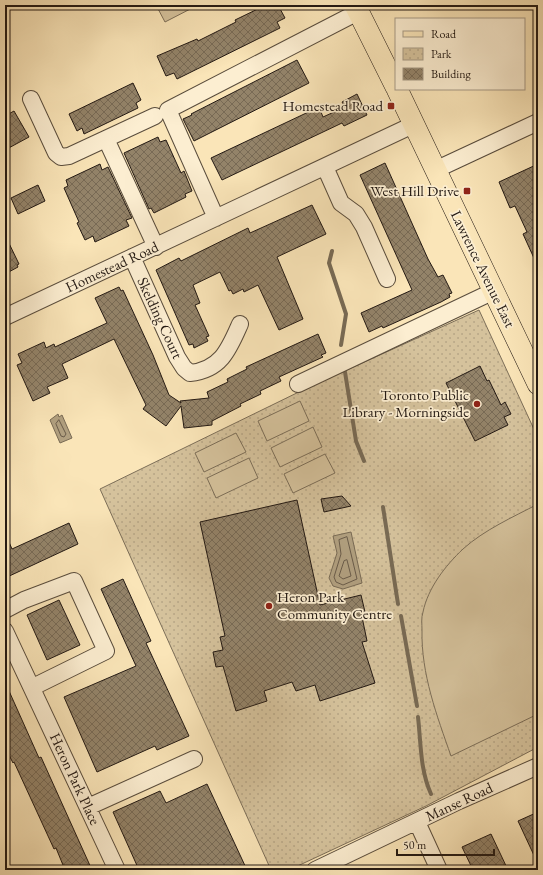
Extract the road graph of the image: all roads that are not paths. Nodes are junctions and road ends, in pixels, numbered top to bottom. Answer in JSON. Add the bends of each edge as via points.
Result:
{"nodes":[{"id":1,"x":357,"y":8,"type":"edge"},
{"id":2,"x":395,"y":84,"type":"edge"},
{"id":3,"x":398,"y":90,"type":"edge"},
{"id":4,"x":31,"y":98,"type":"dead end"},
{"id":5,"x":154,"y":116,"type":"dead end"},
{"id":6,"x":538,"y":122,"type":"edge"},
{"id":7,"x":415,"y":124,"type":"junction"},
{"id":8,"x":106,"y":139,"type":"junction"},
{"id":9,"x":325,"y":167,"type":"junction"},
{"id":10,"x":436,"y":170,"type":"junction"},
{"id":11,"x":216,"y":218,"type":"junction"},
{"id":12,"x":156,"y":247,"type":"junction"},
{"id":13,"x":132,"y":257,"type":"junction"},
{"id":14,"x":387,"y":279,"type":"dead end"},
{"id":15,"x":494,"y":291,"type":"junction"},
{"id":16,"x":5,"y":317,"type":"edge"},
{"id":17,"x":240,"y":324,"type":"dead end"},
{"id":18,"x":298,"y":384,"type":"dead end"},
{"id":19,"x":538,"y":384,"type":"edge"},
{"id":20,"x":5,"y":610,"type":"edge"},
{"id":21,"x":5,"y":631,"type":"edge"},
{"id":22,"x":33,"y":687,"type":"junction"},
{"id":23,"x":194,"y":759,"type":"dead end"},
{"id":24,"x":538,"y":766,"type":"edge"},
{"id":25,"x":88,"y":807,"type":"junction"},
{"id":26,"x":417,"y":822,"type":"junction"},
{"id":27,"x":117,"y":870,"type":"edge"},
{"id":28,"x":315,"y":870,"type":"edge"},
{"id":29,"x":439,"y":870,"type":"edge"}],
"edges":[{"from":1,"to":2,"type":"main road","name":"Lawrence Avenue East"},
{"from":1,"to":11,"type":"street","via":[[168,110]]},
{"from":3,"to":7,"type":"main road","name":"Lawrence Avenue East"},
{"from":4,"to":8,"type":"street","via":[[56,153],[61,157],[69,156]]},
{"from":5,"to":8,"type":"street"},
{"from":6,"to":10,"type":"street"},
{"from":7,"to":9,"type":"street","name":"Homestead Road"},
{"from":7,"to":10,"type":"main road","name":"Lawrence Avenue East"},
{"from":8,"to":12,"type":"street"},
{"from":9,"to":11,"type":"street","name":"Homestead Road"},
{"from":9,"to":14,"type":"street","via":[[341,203],[356,214],[364,226]]},
{"from":10,"to":15,"type":"main road","name":"Lawrence Avenue East"},
{"from":11,"to":12,"type":"street","name":"Homestead Road"},
{"from":12,"to":13,"type":"street","name":"Homestead Road"},
{"from":13,"to":16,"type":"street","name":"Homestead Road"},
{"from":13,"to":17,"type":"street","name":"Skelding Court","via":[[177,357],[190,373],[199,372],[219,362],[225,356]]},
{"from":15,"to":18,"type":"street"},
{"from":15,"to":19,"type":"main road","name":"Lawrence Avenue East"},
{"from":20,"to":22,"type":"street","via":[[74,581],[106,651]]},
{"from":21,"to":22,"type":"street","name":"Heron Park Place"},
{"from":22,"to":25,"type":"street","name":"Heron Park Place"},
{"from":23,"to":25,"type":"street"},
{"from":24,"to":26,"type":"street","name":"Manse Road"},
{"from":25,"to":27,"type":"street","name":"Heron Park Place"},
{"from":26,"to":28,"type":"street","name":"Manse Road"},
{"from":26,"to":29,"type":"street"}]}
